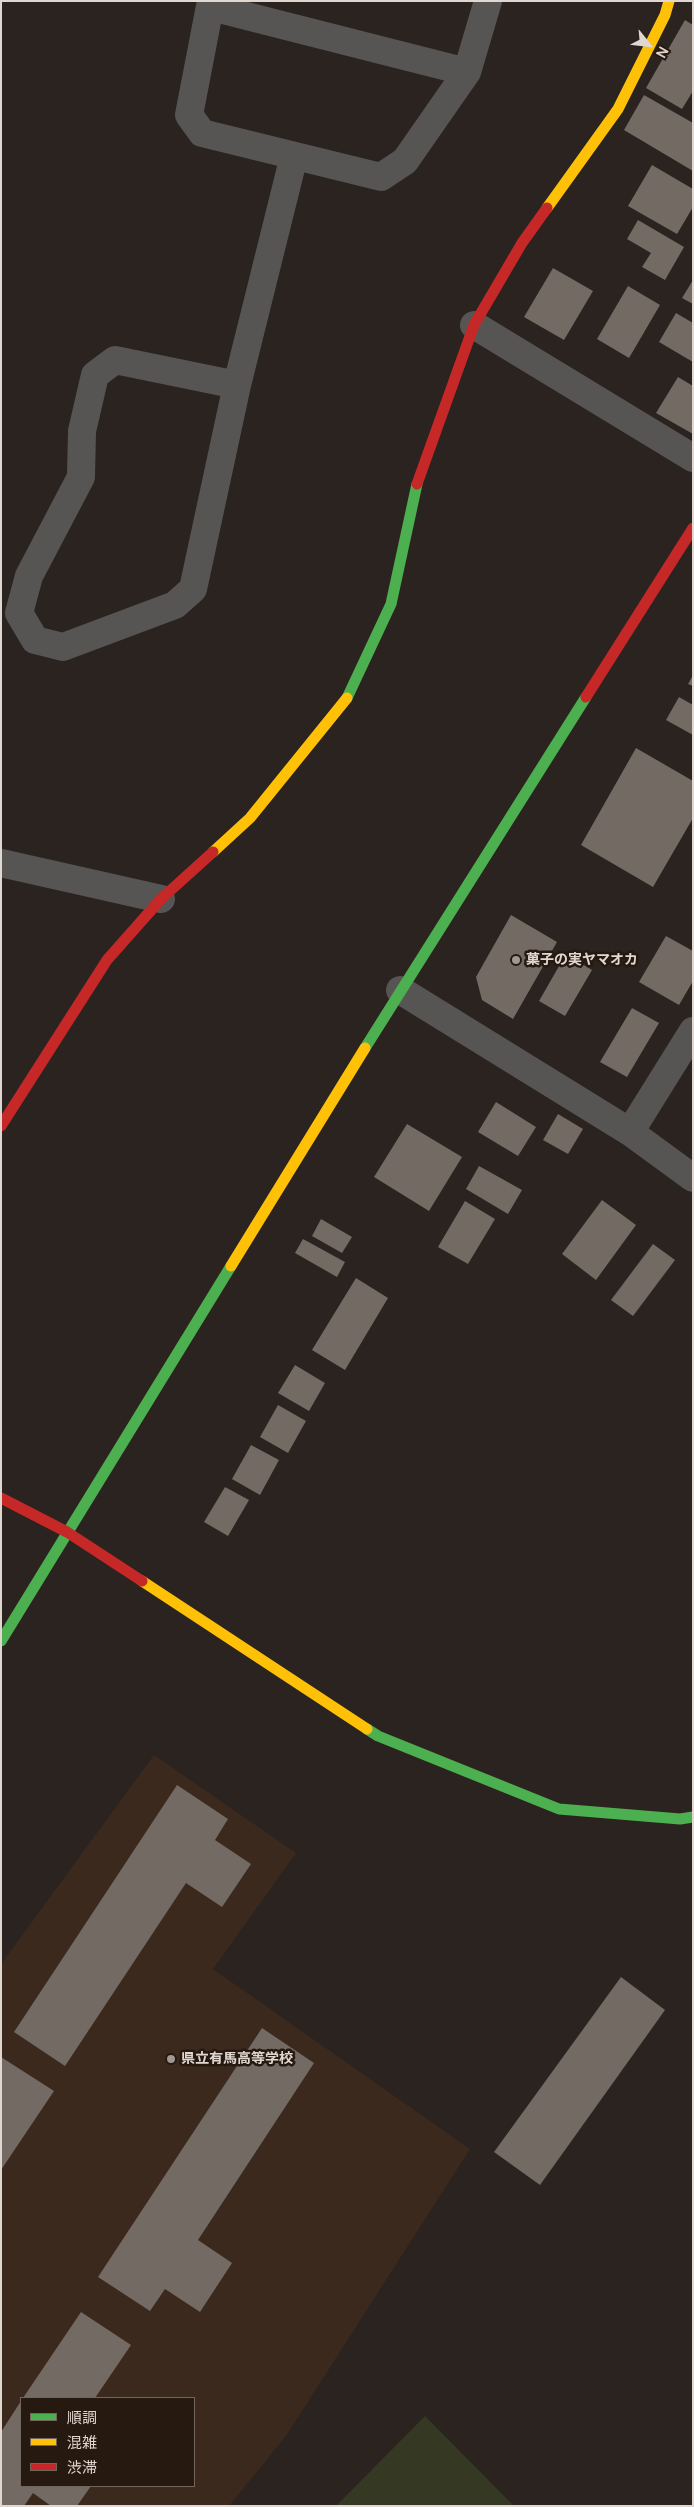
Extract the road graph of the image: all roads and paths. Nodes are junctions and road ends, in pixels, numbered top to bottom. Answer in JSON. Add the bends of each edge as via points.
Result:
{"nodes":[{"id":1,"x":488,"y":1,"type":"edge"},
{"id":2,"x":670,"y":1,"type":"edge"},
{"id":3,"x":211,"y":4,"type":"edge"},
{"id":4,"x":467,"y":72,"type":"junction"},
{"id":5,"x":294,"y":156,"type":"junction"},
{"id":6,"x":474,"y":325,"type":"junction"},
{"id":7,"x":237,"y":385,"type":"junction"},
{"id":8,"x":693,"y":458,"type":"edge"},
{"id":9,"x":693,"y":528,"type":"edge"},
{"id":10,"x":1,"y":863,"type":"edge"},
{"id":11,"x":161,"y":899,"type":"junction"},
{"id":12,"x":400,"y":990,"type":"junction"},
{"id":13,"x":693,"y":1031,"type":"edge"},
{"id":14,"x":1,"y":1126,"type":"edge"},
{"id":15,"x":630,"y":1132,"type":"junction"},
{"id":16,"x":693,"y":1178,"type":"edge"},
{"id":17,"x":1,"y":1498,"type":"edge"},
{"id":18,"x":67,"y":1532,"type":"junction"},
{"id":19,"x":1,"y":1641,"type":"edge"},
{"id":20,"x":693,"y":1818,"type":"edge"}],
"edges":[{"from":1,"to":4,"type":"street"},
{"from":2,"to":6,"type":"street","via":[[618,109],[522,243]]},
{"from":3,"to":4,"type":"street"},
{"from":3,"to":5,"type":"street","via":[[188,115],[202,133]]},
{"from":4,"to":5,"type":"street","via":[[405,161],[381,177]]},
{"from":5,"to":7,"type":"street"},
{"from":6,"to":8,"type":"street"},
{"from":6,"to":11,"type":"street","via":[[418,480],[391,604],[344,704],[250,818]]},
{"from":7,"to":7,"type":"street","via":[[193,589],[175,605],[63,647],[35,640],[19,613],[29,576],[81,477],[82,430],[95,375],[115,360]]},
{"from":9,"to":12,"type":"street"},
{"from":10,"to":11,"type":"street"},
{"from":11,"to":14,"type":"street","via":[[107,960]]},
{"from":12,"to":15,"type":"street"},
{"from":12,"to":18,"type":"street"},
{"from":13,"to":15,"type":"street"},
{"from":15,"to":16,"type":"street"},
{"from":17,"to":18,"type":"street"},
{"from":18,"to":19,"type":"street"},
{"from":18,"to":20,"type":"street","via":[[378,1736],[559,1809]]}]}
